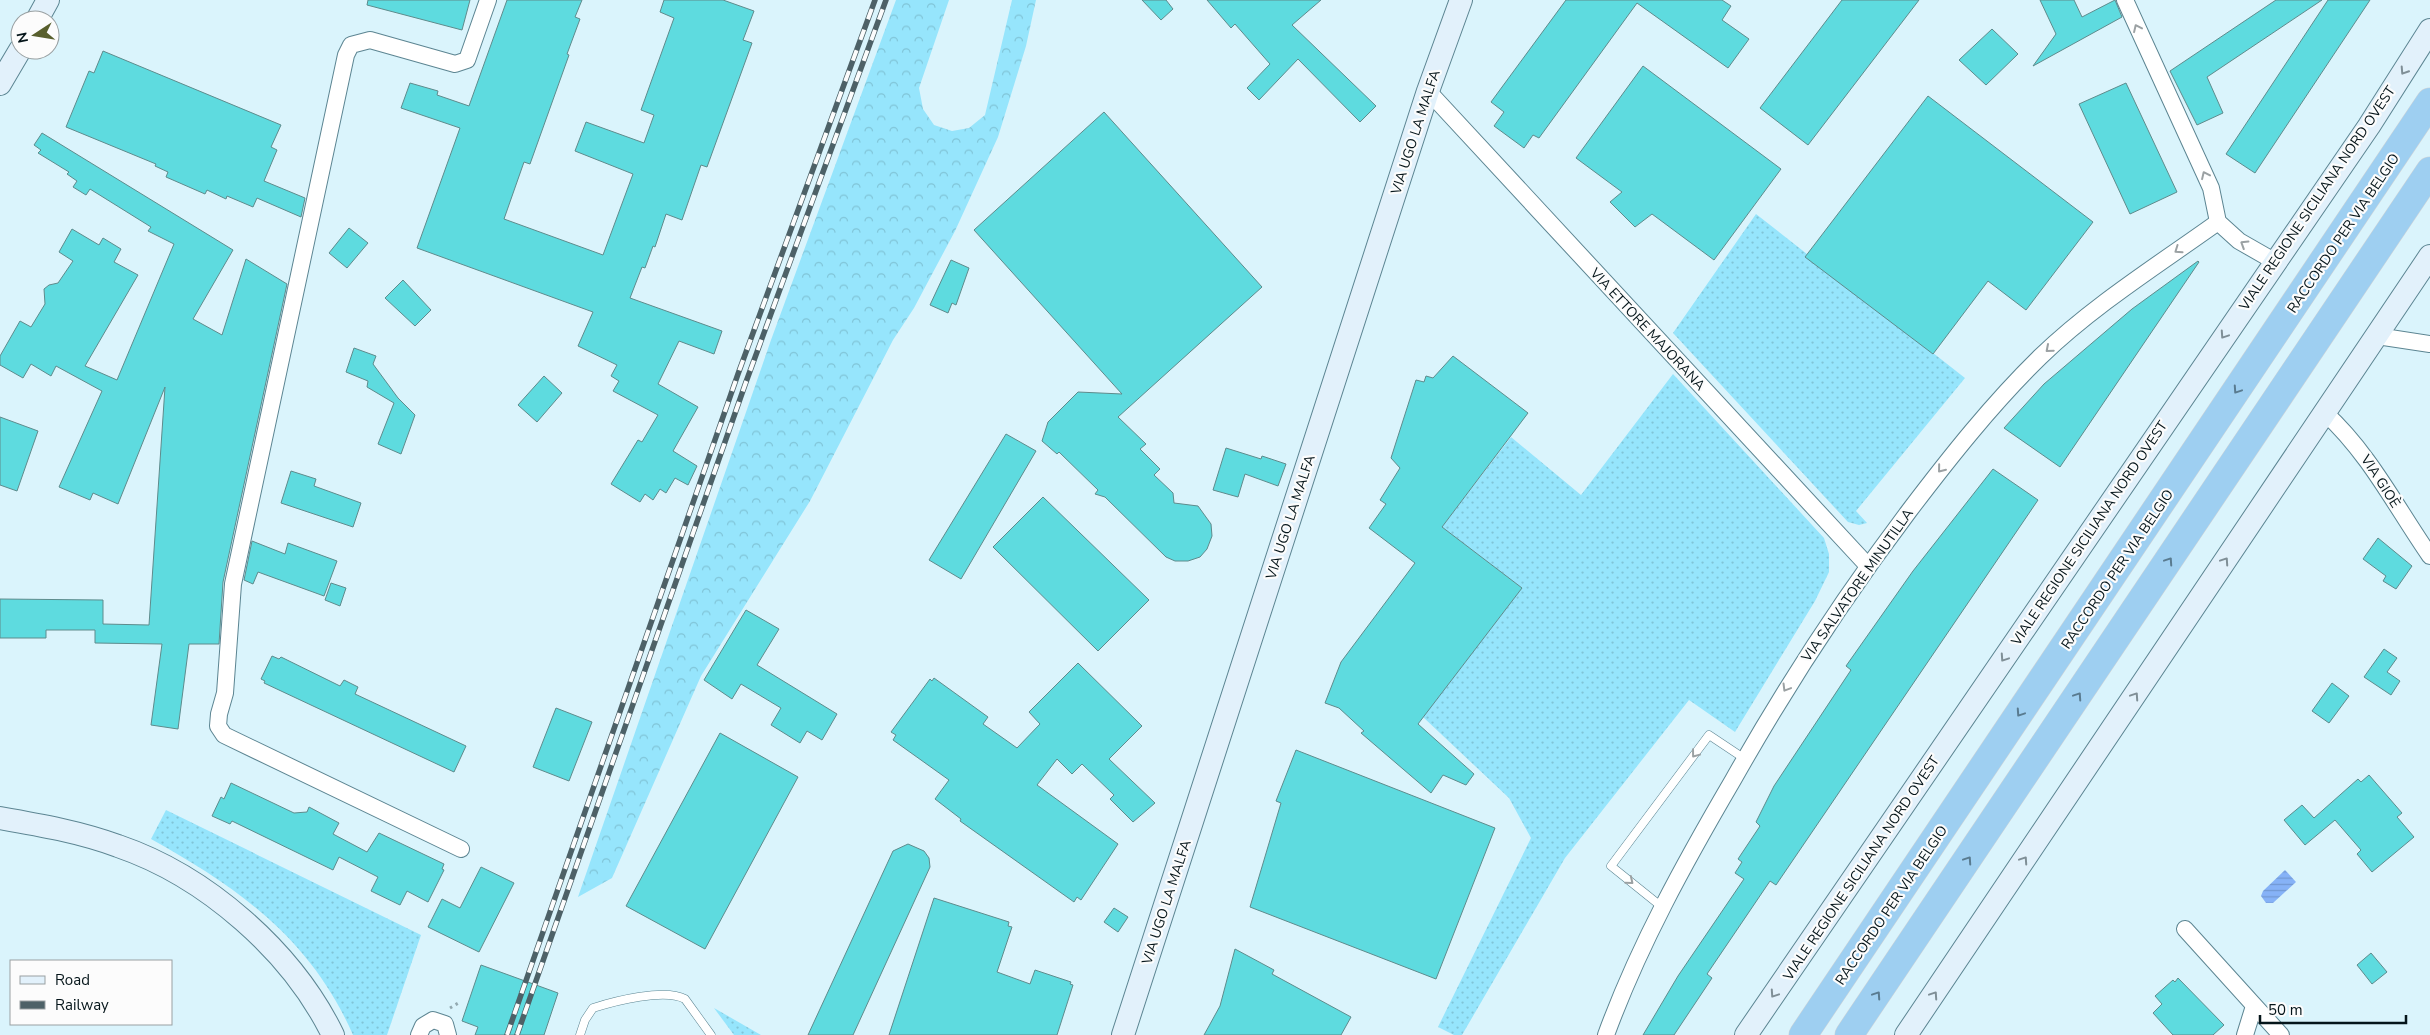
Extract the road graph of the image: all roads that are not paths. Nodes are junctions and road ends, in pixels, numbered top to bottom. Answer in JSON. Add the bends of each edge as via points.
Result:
{"nodes":[{"id":1,"x":488,"y":0,"type":"edge"},
{"id":2,"x":1461,"y":0,"type":"edge"},
{"id":3,"x":2125,"y":0,"type":"edge"},
{"id":4,"x":2430,"y":30,"type":"edge"},
{"id":5,"x":14,"y":60,"type":"edge"},
{"id":6,"x":0,"y":84,"type":"edge"},
{"id":7,"x":1428,"y":91,"type":"junction"},
{"id":8,"x":2430,"y":102,"type":"edge"},
{"id":9,"x":2430,"y":171,"type":"edge"},
{"id":10,"x":2218,"y":222,"type":"junction"},
{"id":11,"x":2430,"y":256,"type":"edge"},
{"id":12,"x":2274,"y":262,"type":"junction"},
{"id":13,"x":2377,"y":336,"type":"junction"},
{"id":14,"x":2430,"y":344,"type":"edge"},
{"id":15,"x":2325,"y":413,"type":"junction"},
{"id":16,"x":2430,"y":556,"type":"edge"},
{"id":17,"x":1868,"y":566,"type":"junction"},
{"id":18,"x":1744,"y":759,"type":"junction"},
{"id":19,"x":0,"y":818,"type":"edge"},
{"id":20,"x":461,"y":850,"type":"dead end"},
{"id":21,"x":1662,"y":907,"type":"junction"},
{"id":22,"x":2185,"y":929,"type":"dead end"},
{"id":23,"x":2254,"y":1006,"type":"junction"},
{"id":24,"x":333,"y":1035,"type":"edge"},
{"id":25,"x":419,"y":1035,"type":"edge"},
{"id":26,"x":448,"y":1035,"type":"edge"},
{"id":27,"x":580,"y":1035,"type":"edge"},
{"id":28,"x":711,"y":1035,"type":"edge"},
{"id":29,"x":1123,"y":1035,"type":"edge"},
{"id":30,"x":1606,"y":1035,"type":"edge"},
{"id":31,"x":1746,"y":1035,"type":"edge"},
{"id":32,"x":1803,"y":1035,"type":"edge"},
{"id":33,"x":1850,"y":1035,"type":"edge"},
{"id":34,"x":1906,"y":1035,"type":"edge"},
{"id":35,"x":2245,"y":1035,"type":"edge"},
{"id":36,"x":2281,"y":1035,"type":"edge"}],
"edges":[{"from":1,"to":20,"type":"street","via":[[467,60],[455,64],[370,40],[352,45],[346,55],[237,565],[226,694],[218,726],[224,735]]},
{"from":2,"to":7,"type":"street","name":"VIA UGO LA MALFA"},
{"from":10,"to":3,"type":"street","one_way":true,"via":[[2211,188]]},
{"from":4,"to":12,"type":"street","name":"VIALE REGIONE SICILIANA NORD OVEST","one_way":true,"via":[[2369,126]]},
{"from":5,"to":6,"type":"street"},
{"from":7,"to":17,"type":"street","name":"VIA ETTORE MAJORANA"},
{"from":7,"to":29,"type":"street","name":"VIA UGO LA MALFA"},
{"from":8,"to":32,"type":"highway","name":"RACCORDO PER VIA BELGIO","one_way":true},
{"from":33,"to":9,"type":"highway","one_way":true},
{"from":12,"to":10,"type":"street","one_way":true,"via":[[2239,241]]},
{"from":10,"to":17,"type":"street","name":"VIA SALVATORE MINUTILLA","one_way":true,"via":[[2109,299],[2041,356],[1982,418]]},
{"from":11,"to":13,"type":"street"},
{"from":12,"to":31,"type":"street","name":"VIALE REGIONE SICILIANA NORD OVEST","one_way":true},
{"from":13,"to":14,"type":"street"},
{"from":13,"to":15,"type":"street"},
{"from":15,"to":16,"type":"street","name":"VIA GIOÈ","via":[[2362,452]]},
{"from":34,"to":15,"type":"street","one_way":true},
{"from":17,"to":18,"type":"street","name":"VIA SALVATORE MINUTILLA","one_way":true,"via":[[1795,674]]},
{"from":18,"to":21,"type":"street","name":"VIA SALVATORE MINUTILLA"},
{"from":18,"to":21,"type":"lane","one_way":true,"via":[[1709,735],[1612,866]]},
{"from":19,"to":24,"type":"street","via":[[64,830],[118,845],[186,879],[253,928],[279,954]]},
{"from":21,"to":30,"type":"street","name":"VIA SALVATORE MINUTILLA","via":[[1636,960]]},
{"from":22,"to":23,"type":"street"},
{"from":23,"to":35,"type":"street"},
{"from":23,"to":36,"type":"street"},
{"from":25,"to":26,"type":"street","via":[[423,1026],[433,1020],[445,1024]]},
{"from":27,"to":28,"type":"lane","via":[[593,1008],[670,994],[689,1003]]}]}
